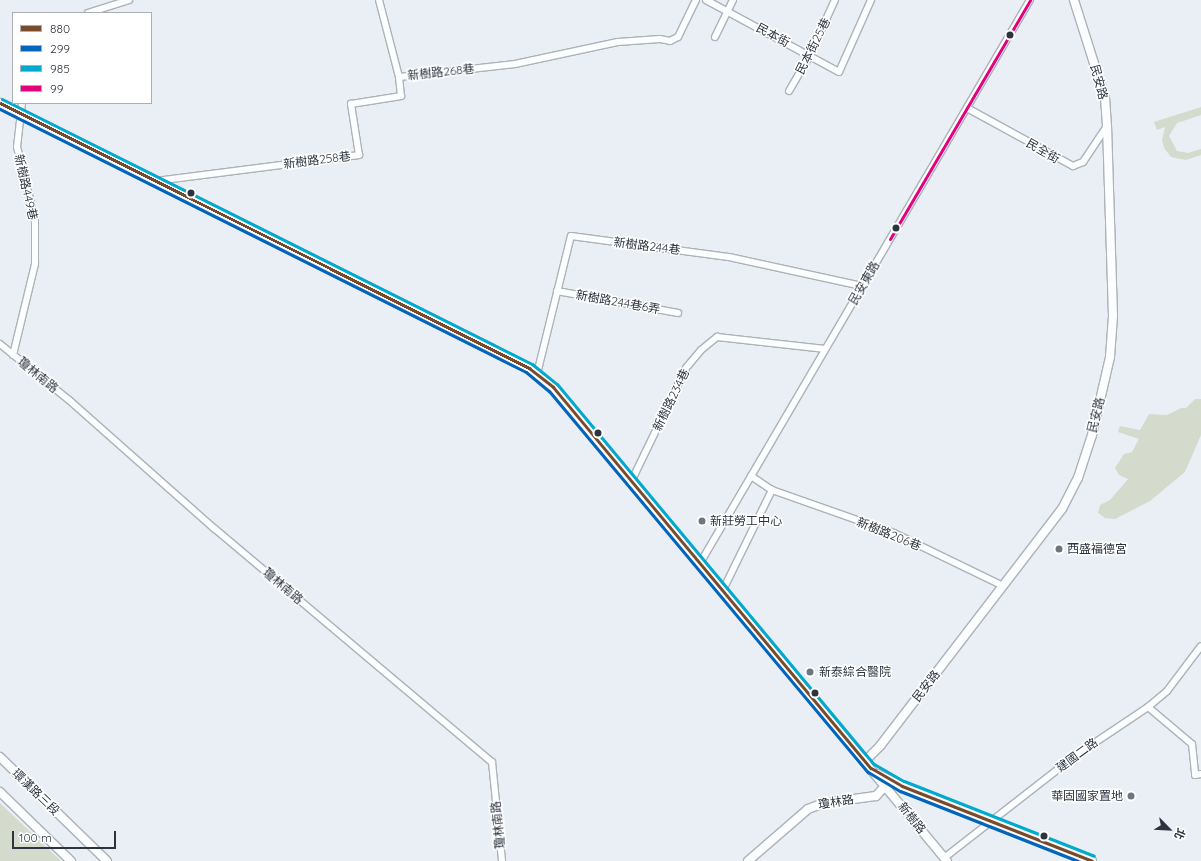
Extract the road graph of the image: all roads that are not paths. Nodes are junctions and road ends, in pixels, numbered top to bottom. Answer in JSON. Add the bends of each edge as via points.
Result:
{"nodes":[{"id":1,"x":129,"y":0,"type":"edge"},
{"id":2,"x":379,"y":0,"type":"edge"},
{"id":3,"x":696,"y":0,"type":"edge"},
{"id":4,"x":706,"y":0,"type":"edge"},
{"id":5,"x":733,"y":0,"type":"edge"},
{"id":6,"x":835,"y":0,"type":"edge"},
{"id":7,"x":871,"y":0,"type":"edge"},
{"id":8,"x":1030,"y":0,"type":"edge"},
{"id":9,"x":1074,"y":0,"type":"edge"},
{"id":10,"x":91,"y":12,"type":"edge"},
{"id":11,"x":728,"y":12,"type":"junction"},
{"id":12,"x":715,"y":37,"type":"dead end"},
{"id":13,"x":810,"y":55,"type":"junction"},
{"id":14,"x":399,"y":77,"type":"junction"},
{"id":15,"x":789,"y":91,"type":"dead end"},
{"id":16,"x":0,"y":103,"type":"edge"},
{"id":17,"x":22,"y":104,"type":"edge"},
{"id":18,"x":966,"y":108,"type":"junction"},
{"id":19,"x":21,"y":112,"type":"junction"},
{"id":20,"x":1106,"y":126,"type":"junction"},
{"id":21,"x":153,"y":181,"type":"junction"},
{"id":22,"x":862,"y":286,"type":"junction"},
{"id":23,"x":557,"y":291,"type":"junction"},
{"id":24,"x":678,"y":313,"type":"dead end"},
{"id":25,"x":0,"y":344,"type":"edge"},
{"id":26,"x":825,"y":349,"type":"junction"},
{"id":27,"x":13,"y":355,"type":"junction"},
{"id":28,"x":537,"y":374,"type":"junction"},
{"id":29,"x":751,"y":476,"type":"junction"},
{"id":30,"x":632,"y":482,"type":"junction"},
{"id":31,"x":772,"y":490,"type":"junction"},
{"id":32,"x":698,"y":565,"type":"junction"},
{"id":33,"x":1004,"y":586,"type":"junction"},
{"id":34,"x":722,"y":592,"type":"junction"},
{"id":35,"x":1201,"y":646,"type":"edge"},
{"id":36,"x":1148,"y":707,"type":"junction"},
{"id":37,"x":0,"y":757,"type":"edge"},
{"id":38,"x":864,"y":762,"type":"junction"},
{"id":39,"x":1201,"y":774,"type":"edge"},
{"id":40,"x":888,"y":783,"type":"junction"},
{"id":41,"x":0,"y":792,"type":"edge"},
{"id":42,"x":990,"y":820,"type":"junction"},
{"id":43,"x":945,"y":859,"type":"edge"},
{"id":44,"x":71,"y":861,"type":"edge"},
{"id":45,"x":107,"y":861,"type":"edge"},
{"id":46,"x":502,"y":861,"type":"edge"},
{"id":47,"x":748,"y":861,"type":"edge"},
{"id":48,"x":1092,"y":861,"type":"edge"}],
"edges":[{"from":1,"to":10,"type":"street"},
{"from":2,"to":14,"type":"street","name":"新樹路268巷"},
{"from":3,"to":14,"type":"street","name":"新樹路268巷","via":[[678,37],[670,42],[660,39],[618,42],[515,64]]},
{"from":4,"to":11,"type":"street","name":"民本街"},
{"from":5,"to":11,"type":"street"},
{"from":6,"to":13,"type":"street","name":"民本街25巷"},
{"from":7,"to":13,"type":"street","name":"民本街","via":[[839,72]]},
{"from":8,"to":18,"type":"street","name":"民安東路"},
{"from":9,"to":20,"type":"street","name":"民安路","via":[[1105,98]]},
{"from":11,"to":12,"type":"street"},
{"from":11,"to":13,"type":"street","name":"民本街"},
{"from":13,"to":15,"type":"street","name":"民本街25巷"},
{"from":14,"to":21,"type":"street","name":"新樹路258巷","via":[[401,96],[351,104],[359,155]]},
{"from":16,"to":19,"type":"street"},
{"from":17,"to":19,"type":"street"},
{"from":18,"to":20,"type":"street","name":"民全街","via":[[1073,166],[1083,162]]},
{"from":18,"to":22,"type":"street","name":"民安東路"},
{"from":19,"to":21,"type":"street"},
{"from":19,"to":27,"type":"street","name":"新樹路449巷","via":[[17,147],[35,219],[35,264]]},
{"from":20,"to":33,"type":"street","name":"民安路","via":[[1113,297],[1107,370],[1092,434],[1069,498]]},
{"from":21,"to":28,"type":"street","via":[[491,348]]},
{"from":22,"to":23,"type":"street","name":"新樹路244巷","via":[[729,257],[571,236]]},
{"from":22,"to":26,"type":"street","name":"民安東路"},
{"from":23,"to":24,"type":"street","name":"新樹路244巷6弄"},
{"from":23,"to":28,"type":"street","name":"新樹路244巷"},
{"from":25,"to":27,"type":"street","name":"瓊林南路"},
{"from":26,"to":29,"type":"street","name":"民安東路"},
{"from":26,"to":30,"type":"street","name":"新樹路234巷","via":[[717,337],[701,350],[686,368]]},
{"from":27,"to":46,"type":"street","name":"瓊林南路","via":[[492,762]]},
{"from":28,"to":30,"type":"street","via":[[553,387]]},
{"from":29,"to":31,"type":"street","name":"新樹路206巷"},
{"from":29,"to":32,"type":"street","name":"民安東路"},
{"from":30,"to":32,"type":"street"},
{"from":31,"to":33,"type":"street","name":"新樹路206巷","via":[[894,533]]},
{"from":31,"to":34,"type":"street"},
{"from":32,"to":34,"type":"street"},
{"from":33,"to":38,"type":"street","name":"民安路","via":[[880,746]]},
{"from":34,"to":38,"type":"street"},
{"from":35,"to":36,"type":"street","name":"建國二路","via":[[1167,691]]},
{"from":36,"to":39,"type":"street","via":[[1192,744],[1195,775]]},
{"from":36,"to":42,"type":"street","name":"建國二路","via":[[1087,747]]},
{"from":37,"to":45,"type":"street","name":"環漢路三段"},
{"from":38,"to":40,"type":"street"},
{"from":40,"to":42,"type":"street"},
{"from":40,"to":43,"type":"street","name":"新樹路"},
{"from":40,"to":47,"type":"street","name":"瓊林路","via":[[876,796],[824,802],[808,809]]},
{"from":41,"to":44,"type":"street"},
{"from":42,"to":43,"type":"street","name":"建國二路"},
{"from":42,"to":48,"type":"street"}]}
